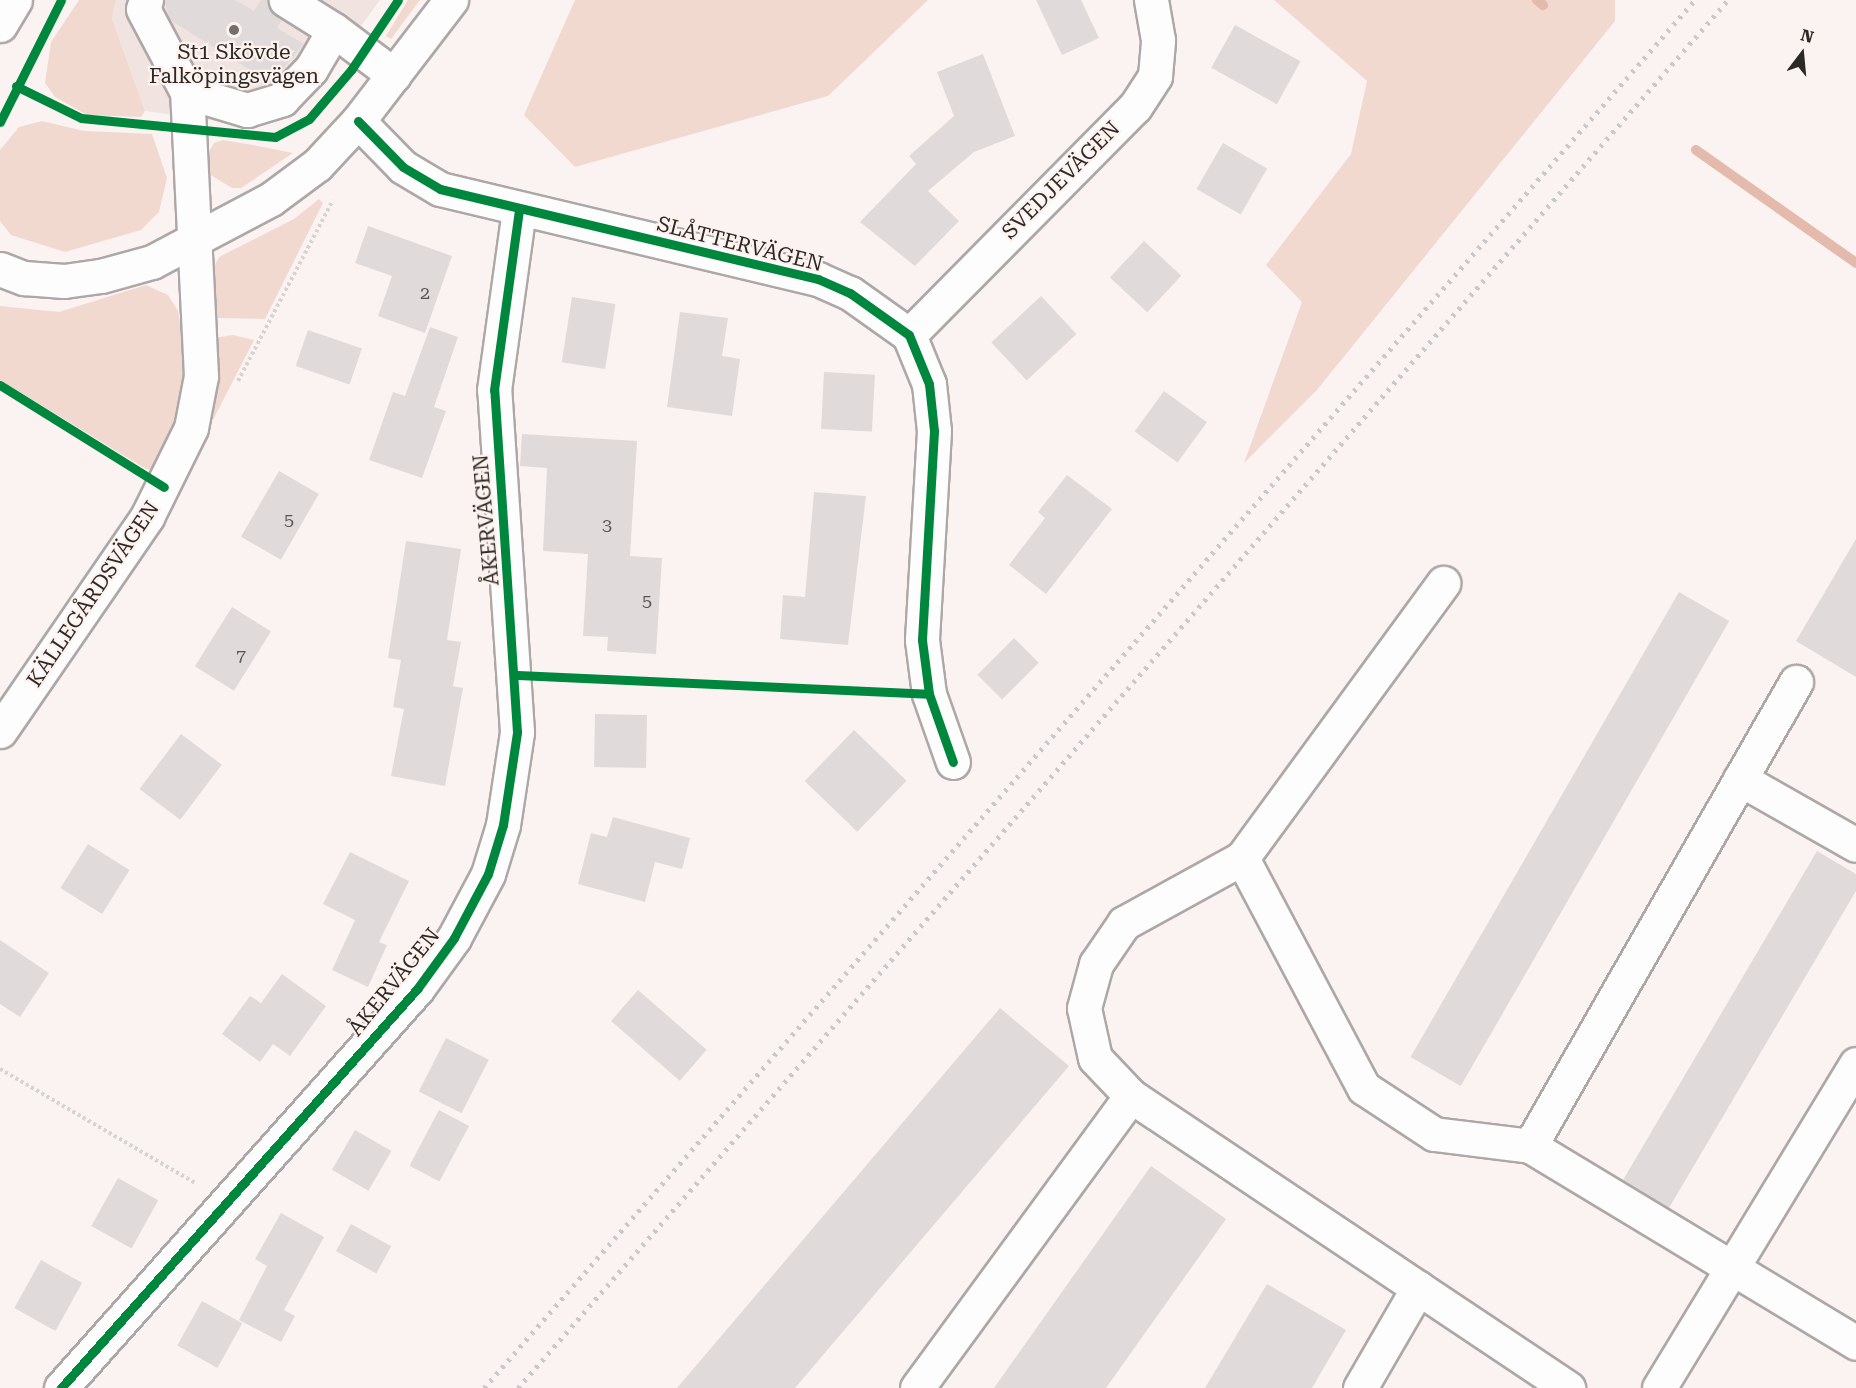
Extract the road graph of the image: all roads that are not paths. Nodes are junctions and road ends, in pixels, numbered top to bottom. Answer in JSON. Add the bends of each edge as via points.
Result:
{"nodes":[{"id":1,"x":15,"y":0,"type":"edge"},
{"id":2,"x":146,"y":0,"type":"edge"},
{"id":3,"x":286,"y":0,"type":"edge"},
{"id":4,"x":451,"y":0,"type":"edge"},
{"id":5,"x":1151,"y":0,"type":"edge"},
{"id":6,"x":0,"y":26,"type":"edge"},
{"id":7,"x":334,"y":30,"type":"junction"},
{"id":8,"x":394,"y":75,"type":"junction"},
{"id":9,"x":187,"y":92,"type":"junction"},
{"id":10,"x":358,"y":121,"type":"junction"},
{"id":11,"x":519,"y":210,"type":"junction"},
{"id":12,"x":196,"y":240,"type":"junction"},
{"id":13,"x":0,"y":268,"type":"edge"},
{"id":14,"x":909,"y":335,"type":"junction"},
{"id":15,"x":1443,"y":583,"type":"dead end"},
{"id":16,"x":1796,"y":682,"type":"dead end"},
{"id":17,"x":0,"y":731,"type":"edge"},
{"id":18,"x":953,"y":762,"type":"dead end"},
{"id":19,"x":1740,"y":779,"type":"junction"},
{"id":20,"x":1856,"y":845,"type":"edge"},
{"id":21,"x":1242,"y":858,"type":"junction"},
{"id":22,"x":1856,"y":1065,"type":"edge"},
{"id":23,"x":1131,"y":1096,"type":"junction"},
{"id":24,"x":1530,"y":1146,"type":"junction"},
{"id":25,"x":1734,"y":1272,"type":"junction"},
{"id":26,"x":1418,"y":1288,"type":"junction"},
{"id":27,"x":1856,"y":1343,"type":"edge"},
{"id":28,"x":1559,"y":1385,"type":"edge"},
{"id":29,"x":61,"y":1388,"type":"edge"},
{"id":30,"x":917,"y":1388,"type":"edge"},
{"id":31,"x":1360,"y":1388,"type":"edge"},
{"id":32,"x":1659,"y":1388,"type":"edge"}],
"edges":[{"from":1,"to":6,"type":"street"},
{"from":2,"to":9,"type":"street","via":[[143,9]]},
{"from":3,"to":7,"type":"street"},
{"from":4,"to":8,"type":"street"},
{"from":5,"to":14,"type":"street","name":"SVEDJEVÄGEN","via":[[1158,40],[1155,76],[1135,107]]},
{"from":7,"to":8,"type":"street"},
{"from":7,"to":9,"type":"street","via":[[311,69],[282,99],[247,110]]},
{"from":8,"to":10,"type":"street"},
{"from":9,"to":12,"type":"street","name":"KÄLLEGÅRDSVÄGEN","via":[[185,127]]},
{"from":10,"to":11,"type":"street","name":"SLÅTTERVÄGEN","via":[[420,179]]},
{"from":10,"to":12,"type":"street","via":[[317,165],[271,199]]},
{"from":11,"to":14,"type":"street","name":"SLÅTTERVÄGEN","via":[[818,279],[850,293]]},
{"from":11,"to":29,"type":"street","name":"ÅKERVÄGEN","via":[[494,361],[518,693],[515,758],[496,851],[436,965]]},
{"from":12,"to":13,"type":"street","via":[[152,262],[101,276],[64,281],[24,278]]},
{"from":12,"to":17,"type":"street","name":"KÄLLEGÅRDSVÄGEN","via":[[201,376],[183,448],[147,517]]},
{"from":14,"to":18,"type":"street","via":[[929,384],[934,431],[924,666]]},
{"from":15,"to":21,"type":"street"},
{"from":16,"to":19,"type":"street"},
{"from":19,"to":20,"type":"street"},
{"from":19,"to":24,"type":"street"},
{"from":21,"to":23,"type":"street","via":[[1125,923],[1096,964],[1084,1008],[1095,1058]]},
{"from":21,"to":24,"type":"street","via":[[1364,1088],[1434,1134]]},
{"from":22,"to":25,"type":"street"},
{"from":23,"to":26,"type":"street"},
{"from":23,"to":30,"type":"street"},
{"from":24,"to":25,"type":"street"},
{"from":25,"to":27,"type":"street"},
{"from":25,"to":32,"type":"street"},
{"from":26,"to":28,"type":"street"},
{"from":26,"to":31,"type":"street"}]}
